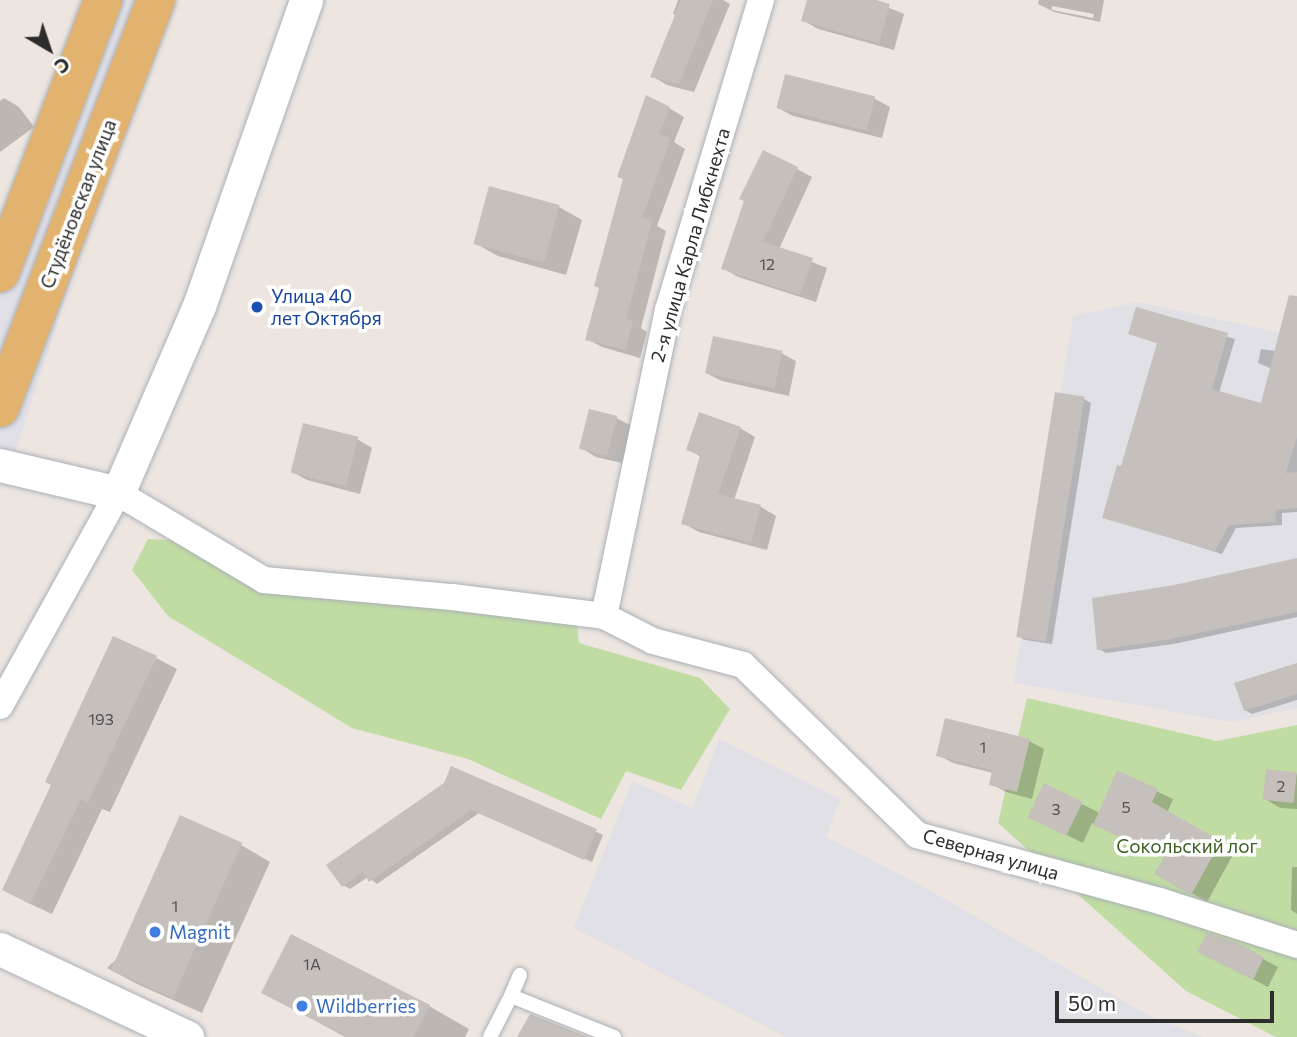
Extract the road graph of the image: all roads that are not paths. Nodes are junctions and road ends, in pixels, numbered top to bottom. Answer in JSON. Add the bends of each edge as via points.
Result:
{"nodes":[{"id":1,"x":103,"y":0,"type":"edge"},
{"id":2,"x":156,"y":0,"type":"edge"},
{"id":3,"x":306,"y":0,"type":"edge"},
{"id":4,"x":761,"y":0,"type":"edge"},
{"id":5,"x":0,"y":273,"type":"edge"},
{"id":6,"x":0,"y":408,"type":"edge"},
{"id":7,"x":0,"y":465,"type":"edge"},
{"id":8,"x":118,"y":494,"type":"junction"},
{"id":9,"x":604,"y":616,"type":"junction"},
{"id":10,"x":0,"y":706,"type":"edge"},
{"id":11,"x":1297,"y":945,"type":"edge"},
{"id":12,"x":0,"y":949,"type":"edge"},
{"id":13,"x":520,"y":975,"type":"dead end"},
{"id":14,"x":512,"y":996,"type":"junction"},
{"id":15,"x":187,"y":1037,"type":"edge"},
{"id":16,"x":490,"y":1037,"type":"edge"},
{"id":17,"x":614,"y":1037,"type":"edge"}],
"edges":[{"from":1,"to":5,"type":"main road"},
{"from":2,"to":6,"type":"main road","name":"Студёновская улица"},
{"from":3,"to":8,"type":"street","via":[[199,306]]},
{"from":4,"to":9,"type":"street","name":"2-я улица Карла Либкнехта","via":[[668,310]]},
{"from":7,"to":8,"type":"street"},
{"from":8,"to":9,"type":"street","via":[[264,580]]},
{"from":8,"to":10,"type":"street"},
{"from":9,"to":11,"type":"street","name":"Северная улица","via":[[653,641],[743,665],[917,835],[1160,901]]},
{"from":12,"to":15,"type":"street"},
{"from":13,"to":14,"type":"lane"},
{"from":14,"to":16,"type":"lane"},
{"from":14,"to":17,"type":"lane"}]}
